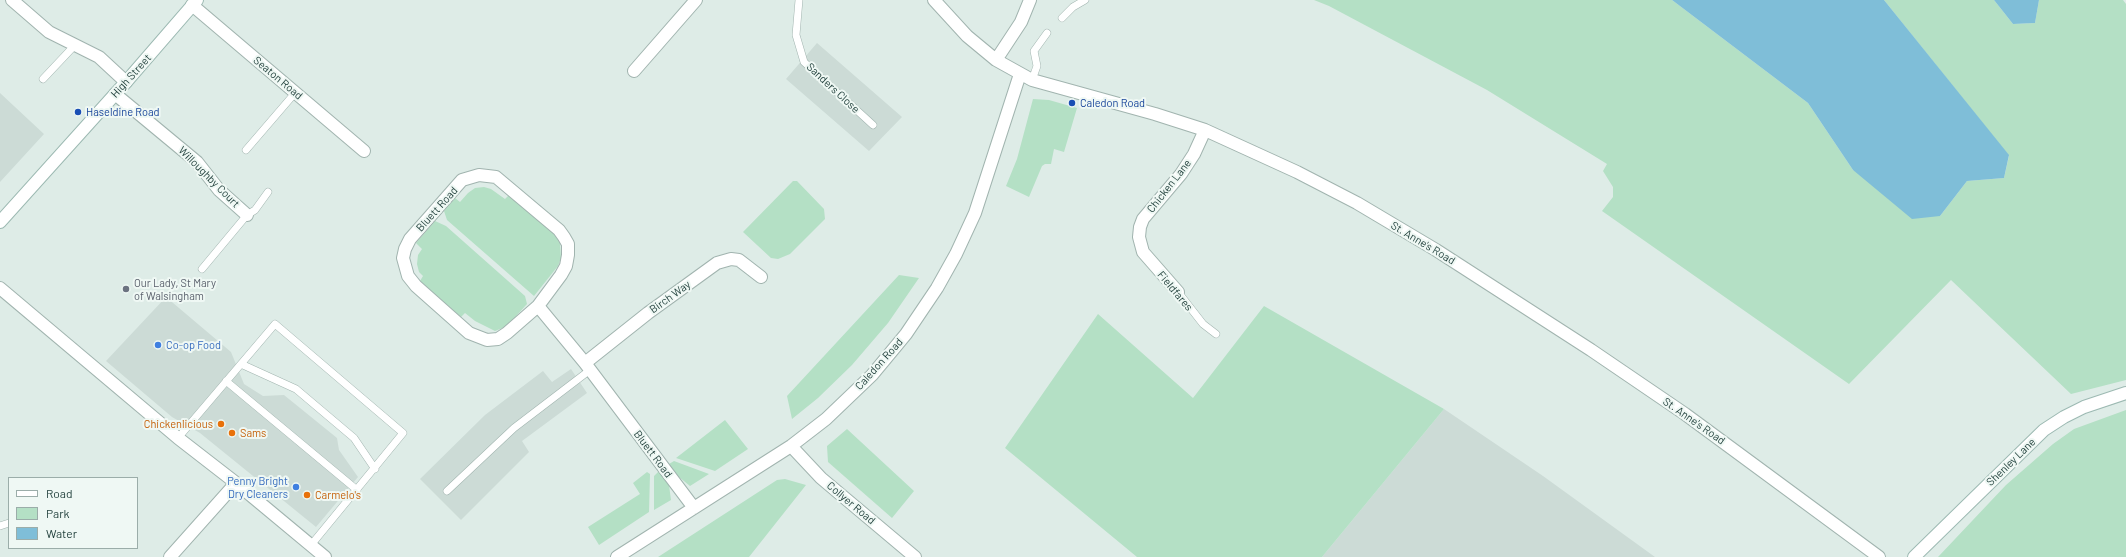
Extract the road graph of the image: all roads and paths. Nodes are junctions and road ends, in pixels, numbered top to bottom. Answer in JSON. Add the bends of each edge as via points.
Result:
{"nodes":[{"id":1,"x":12,"y":0,"type":"edge"},
{"id":2,"x":696,"y":0,"type":"edge"},
{"id":3,"x":799,"y":0,"type":"edge"},
{"id":4,"x":934,"y":0,"type":"edge"},
{"id":5,"x":1030,"y":0,"type":"edge"},
{"id":6,"x":1085,"y":0,"type":"edge"},
{"id":7,"x":195,"y":3,"type":"edge"},
{"id":8,"x":1062,"y":18,"type":"dead end"},
{"id":9,"x":1047,"y":32,"type":"dead end"},
{"id":10,"x":75,"y":45,"type":"junction"},
{"id":11,"x":996,"y":60,"type":"junction"},
{"id":12,"x":634,"y":71,"type":"dead end"},
{"id":13,"x":1020,"y":74,"type":"junction"},
{"id":14,"x":43,"y":79,"type":"dead end"},
{"id":15,"x":1032,"y":80,"type":"junction"},
{"id":16,"x":126,"y":82,"type":"junction"},
{"id":17,"x":295,"y":93,"type":"junction"},
{"id":18,"x":115,"y":94,"type":"junction"},
{"id":19,"x":873,"y":125,"type":"dead end"},
{"id":20,"x":1205,"y":130,"type":"junction"},
{"id":21,"x":246,"y":150,"type":"dead end"},
{"id":22,"x":364,"y":151,"type":"dead end"},
{"id":23,"x":268,"y":192,"type":"dead end"},
{"id":24,"x":247,"y":214,"type":"junction"},
{"id":25,"x":0,"y":222,"type":"edge"},
{"id":26,"x":1140,"y":243,"type":"joint"},
{"id":27,"x":202,"y":269,"type":"dead end"},
{"id":28,"x":761,"y":277,"type":"dead end"},
{"id":29,"x":0,"y":288,"type":"edge"},
{"id":30,"x":1178,"y":292,"type":"joint"},
{"id":31,"x":538,"y":306,"type":"junction"},
{"id":32,"x":1216,"y":334,"type":"dead end"},
{"id":33,"x":241,"y":364,"type":"junction"},
{"id":34,"x":588,"y":367,"type":"junction"},
{"id":35,"x":226,"y":381,"type":"junction"},
{"id":36,"x":2126,"y":394,"type":"edge"},
{"id":37,"x":178,"y":438,"type":"junction"},
{"id":38,"x":791,"y":446,"type":"junction"},
{"id":39,"x":375,"y":469,"type":"junction"},
{"id":40,"x":236,"y":483,"type":"junction"},
{"id":41,"x":357,"y":490,"type":"junction"},
{"id":42,"x":447,"y":491,"type":"dead end"},
{"id":43,"x":694,"y":508,"type":"junction"},
{"id":44,"x":311,"y":545,"type":"junction"},
{"id":45,"x":170,"y":557,"type":"edge"},
{"id":46,"x":324,"y":557,"type":"edge"},
{"id":47,"x":617,"y":557,"type":"edge"},
{"id":48,"x":915,"y":557,"type":"edge"},
{"id":49,"x":1879,"y":557,"type":"edge"},
{"id":50,"x":1914,"y":557,"type":"edge"}],
"edges":[{"from":1,"to":10,"type":"street","via":[[49,32]]},
{"from":2,"to":12,"type":"street"},
{"from":3,"to":19,"type":"lane","name":"Sanders Close","via":[[796,34],[804,62]]},
{"from":4,"to":11,"type":"street","name":"St. Anne's Road","via":[[967,36]]},
{"from":5,"to":11,"type":"street","via":[[1021,22]]},
{"from":6,"to":8,"type":"lane"},
{"from":7,"to":16,"type":"street","name":"High Street"},
{"from":7,"to":17,"type":"street","name":"Seaton Road"},
{"from":9,"to":15,"type":"lane","via":[[1034,52],[1037,66]]},
{"from":10,"to":14,"type":"lane"},
{"from":10,"to":16,"type":"street","via":[[99,57]]},
{"from":11,"to":13,"type":"street","name":"St. Anne's Road"},
{"from":13,"to":15,"type":"street","name":"St. Anne's Road"},
{"from":13,"to":38,"type":"street","name":"Caledon Road","via":[[975,213],[937,288],[906,334],[872,375],[826,419]]},
{"from":15,"to":20,"type":"street","name":"St. Anne's Road"},
{"from":16,"to":18,"type":"street","name":"High Street"},
{"from":17,"to":21,"type":"lane"},
{"from":17,"to":22,"type":"street","name":"Seaton Road"},
{"from":18,"to":24,"type":"street","name":"Willoughby Court","via":[[198,162],[219,190]]},
{"from":18,"to":25,"type":"street","name":"High Street"},
{"from":20,"to":26,"type":"street","name":"Chicken Lane","via":[[1181,174],[1143,219]]},
{"from":20,"to":49,"type":"street","name":"St. Anne's Road","via":[[1356,203],[1436,250],[1685,414]]},
{"from":23,"to":24,"type":"lane","name":"Willoughby Court","via":[[255,210]]},
{"from":24,"to":27,"type":"lane","name":"Willoughby Court"},
{"from":26,"to":30,"type":"street","name":"Fieldfares","via":[[1149,261]]},
{"from":28,"to":34,"type":"street","name":"Birch Way","via":[[738,260],[717,263],[648,313]]},
{"from":29,"to":37,"type":"street"},
{"from":30,"to":32,"type":"lane","name":"Fieldfares","via":[[1203,324]]},
{"from":31,"to":31,"type":"street","name":"Bluett Road","via":[[507,333],[487,340],[469,333],[408,276],[404,258],[410,239],[462,180],[479,175],[496,177],[560,230],[568,244],[566,266]]},
{"from":31,"to":34,"type":"street","name":"Bluett Road"},
{"from":33,"to":35,"type":"lane"},
{"from":33,"to":39,"type":"lane","via":[[296,390],[354,438]]},
{"from":33,"to":39,"type":"lane","via":[[275,324],[403,433]]},
{"from":34,"to":42,"type":"lane","via":[[514,428]]},
{"from":34,"to":43,"type":"street","name":"Bluett Road"},
{"from":35,"to":37,"type":"lane"},
{"from":35,"to":41,"type":"lane"},
{"from":36,"to":50,"type":"street","name":"Shenley Lane","via":[[2084,407],[2044,430]]},
{"from":37,"to":40,"type":"street"},
{"from":38,"to":43,"type":"street","name":"Caledon Road"},
{"from":38,"to":48,"type":"street","name":"Collyer Road","via":[[821,478]]},
{"from":39,"to":41,"type":"lane"},
{"from":40,"to":44,"type":"street"},
{"from":40,"to":45,"type":"street"},
{"from":41,"to":44,"type":"lane"},
{"from":43,"to":47,"type":"street","name":"Caledon Road"},
{"from":44,"to":46,"type":"street"}]}
